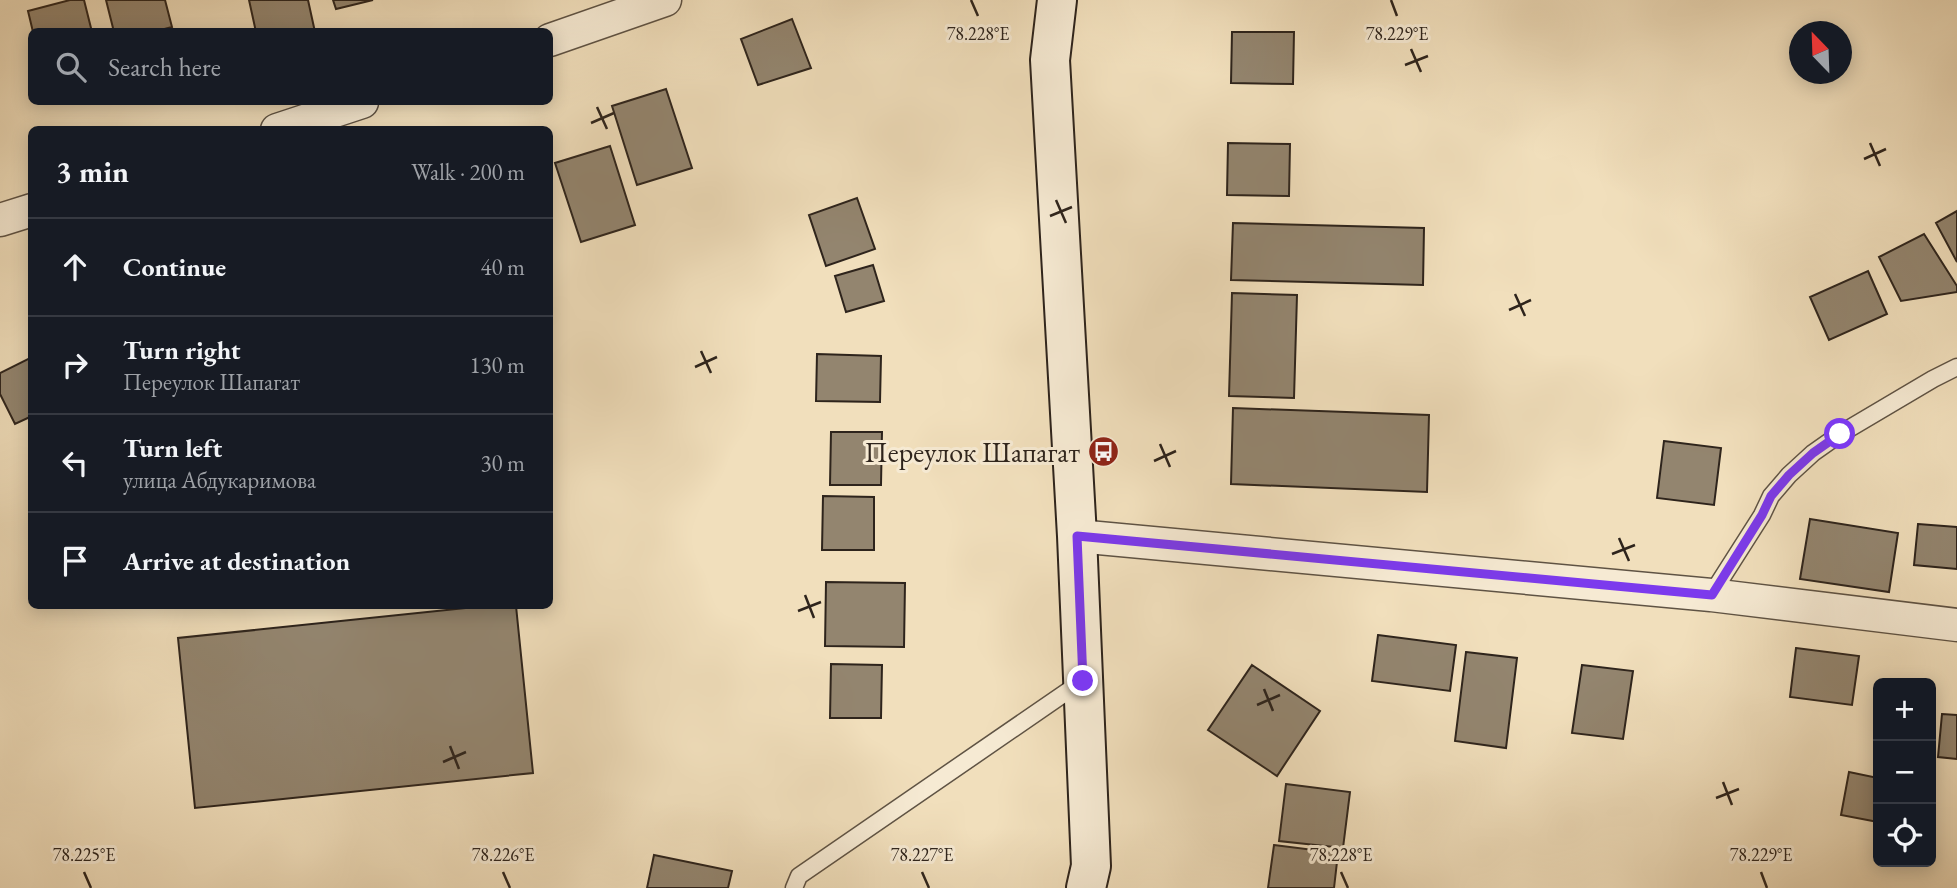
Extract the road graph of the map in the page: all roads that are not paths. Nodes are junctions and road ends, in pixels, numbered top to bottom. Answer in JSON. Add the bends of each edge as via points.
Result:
{"nodes":[{"id":1,"x":665,"y":0,"type":"edge"},
{"id":2,"x":1057,"y":0,"type":"edge"},
{"id":3,"x":553,"y":39,"type":"edge"},
{"id":4,"x":353,"y":105,"type":"edge"},
{"id":5,"x":289,"y":126,"type":"edge"},
{"id":6,"x":28,"y":211,"type":"edge"},
{"id":7,"x":0,"y":220,"type":"edge"},
{"id":8,"x":1957,"y":367,"type":"edge"},
{"id":9,"x":1077,"y":536,"type":"junction"},
{"id":10,"x":1712,"y":595,"type":"junction"},
{"id":11,"x":1957,"y":625,"type":"edge"},
{"id":12,"x":1083,"y":681,"type":"junction"},
{"id":13,"x":794,"y":888,"type":"edge"},
{"id":14,"x":1086,"y":888,"type":"edge"}],
"edges":[{"from":1,"to":3,"type":"street"},
{"from":2,"to":9,"type":"main road","via":[[1050,60]]},
{"from":4,"to":5,"type":"street"},
{"from":6,"to":7,"type":"street"},
{"from":8,"to":10,"type":"lane","via":[[1813,453],[1771,496]]},
{"from":9,"to":10,"type":"street"},
{"from":9,"to":12,"type":"main road"},
{"from":10,"to":11,"type":"street"},
{"from":12,"to":13,"type":"lane","via":[[799,876]]},
{"from":12,"to":14,"type":"main road","via":[[1091,866]]}]}
